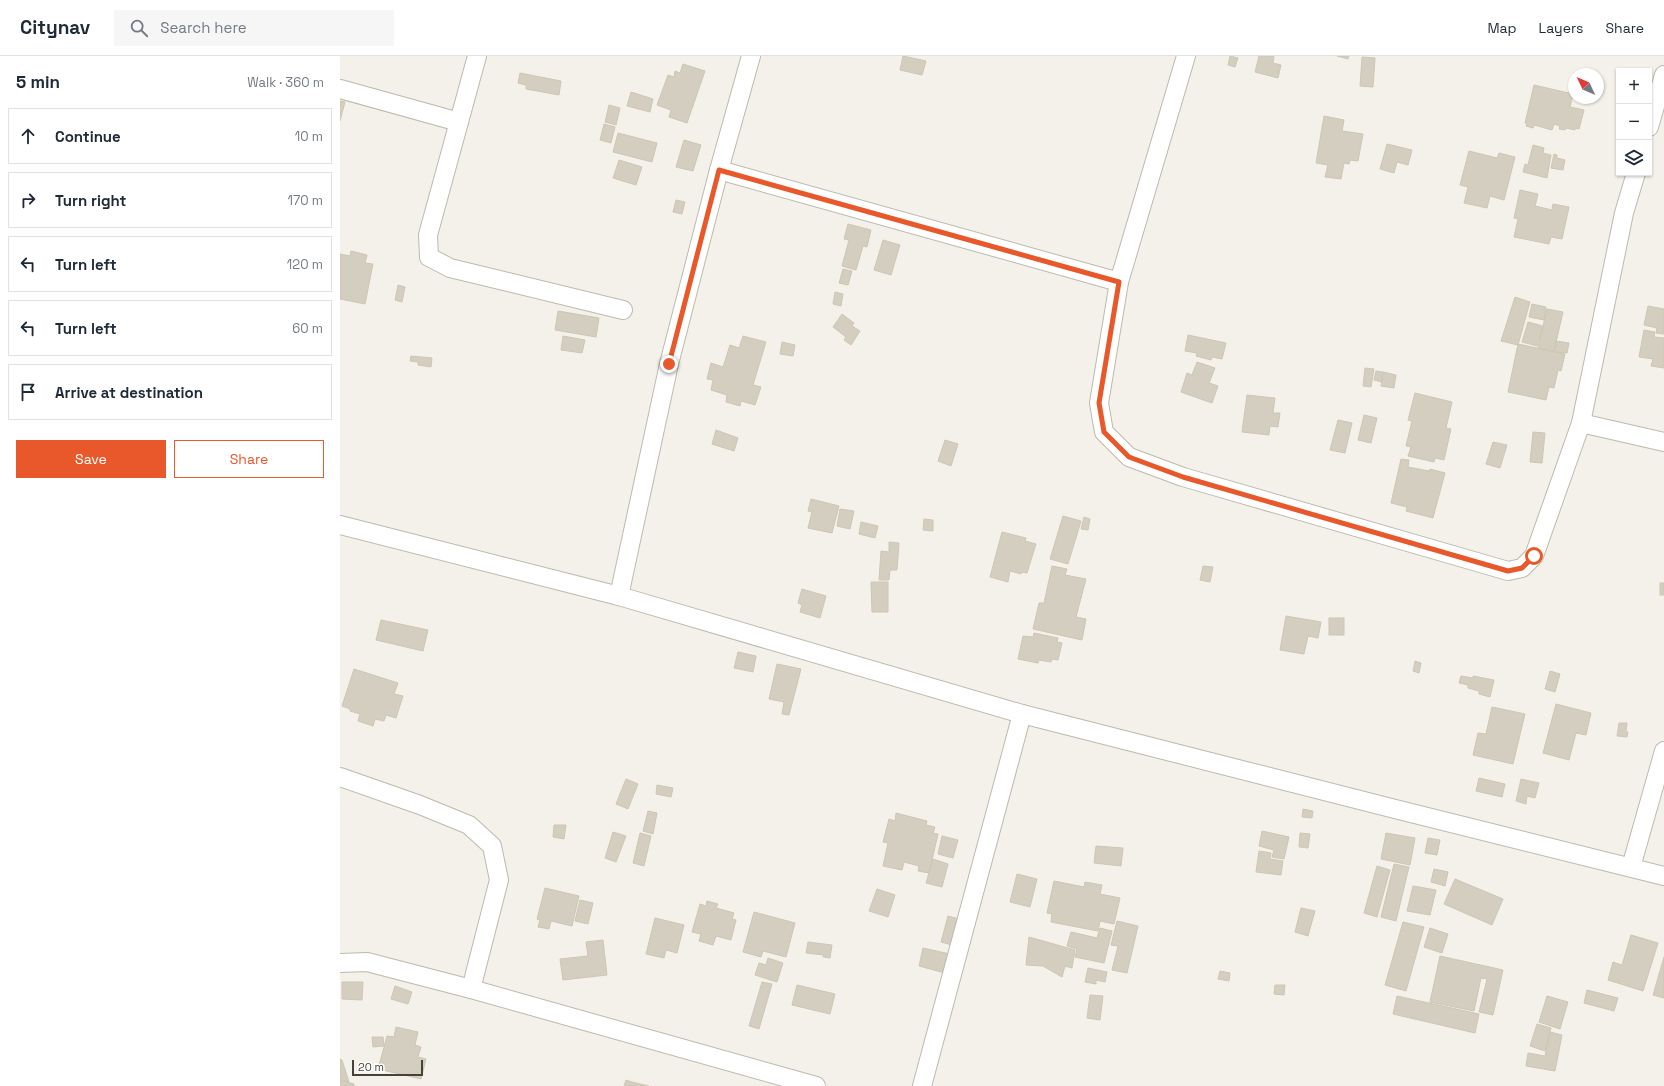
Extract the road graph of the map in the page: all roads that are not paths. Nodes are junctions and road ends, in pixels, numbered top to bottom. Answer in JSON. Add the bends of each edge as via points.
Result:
{"nodes":[{"id":1,"x":477,"y":56,"type":"edge"},
{"id":2,"x":751,"y":56,"type":"edge"},
{"id":3,"x":1186,"y":56,"type":"edge"},
{"id":4,"x":1664,"y":75,"type":"edge"},
{"id":5,"x":340,"y":89,"type":"edge"},
{"id":6,"x":1652,"y":117,"type":"edge"},
{"id":7,"x":459,"y":122,"type":"junction"},
{"id":8,"x":719,"y":170,"type":"junction"},
{"id":9,"x":1635,"y":176,"type":"edge"},
{"id":10,"x":1119,"y":282,"type":"junction"},
{"id":11,"x":623,"y":310,"type":"dead end"},
{"id":12,"x":1581,"y":423,"type":"junction"},
{"id":13,"x":1664,"y":442,"type":"edge"},
{"id":14,"x":340,"y":524,"type":"edge"},
{"id":15,"x":619,"y":596,"type":"junction"},
{"id":16,"x":1022,"y":714,"type":"junction"},
{"id":17,"x":1664,"y":751,"type":"edge"},
{"id":18,"x":340,"y":777,"type":"edge"},
{"id":19,"x":1632,"y":867,"type":"junction"},
{"id":20,"x":1664,"y":876,"type":"edge"},
{"id":21,"x":340,"y":963,"type":"edge"},
{"id":22,"x":471,"y":989,"type":"junction"},
{"id":23,"x":816,"y":1086,"type":"edge"},
{"id":24,"x":922,"y":1086,"type":"edge"}],
"edges":[{"from":1,"to":7,"type":"street"},
{"from":2,"to":8,"type":"street"},
{"from":3,"to":10,"type":"street"},
{"from":4,"to":6,"type":"street"},
{"from":5,"to":7,"type":"street"},
{"from":7,"to":11,"type":"street","via":[[428,235],[429,257],[450,268]]},
{"from":8,"to":10,"type":"street"},
{"from":8,"to":15,"type":"street","via":[[669,364]]},
{"from":9,"to":12,"type":"street","via":[[1624,213]]},
{"from":10,"to":12,"type":"street","via":[[1099,403],[1104,432],[1129,457],[1183,477],[1508,571],[1522,568],[1534,556]]},
{"from":12,"to":13,"type":"street"},
{"from":14,"to":15,"type":"street"},
{"from":15,"to":16,"type":"street"},
{"from":16,"to":19,"type":"street"},
{"from":16,"to":24,"type":"street"},
{"from":17,"to":19,"type":"street"},
{"from":18,"to":22,"type":"street","via":[[469,825],[492,846],[499,880]]},
{"from":19,"to":20,"type":"street"},
{"from":21,"to":22,"type":"street","via":[[367,962]]},
{"from":22,"to":23,"type":"street"}]}
